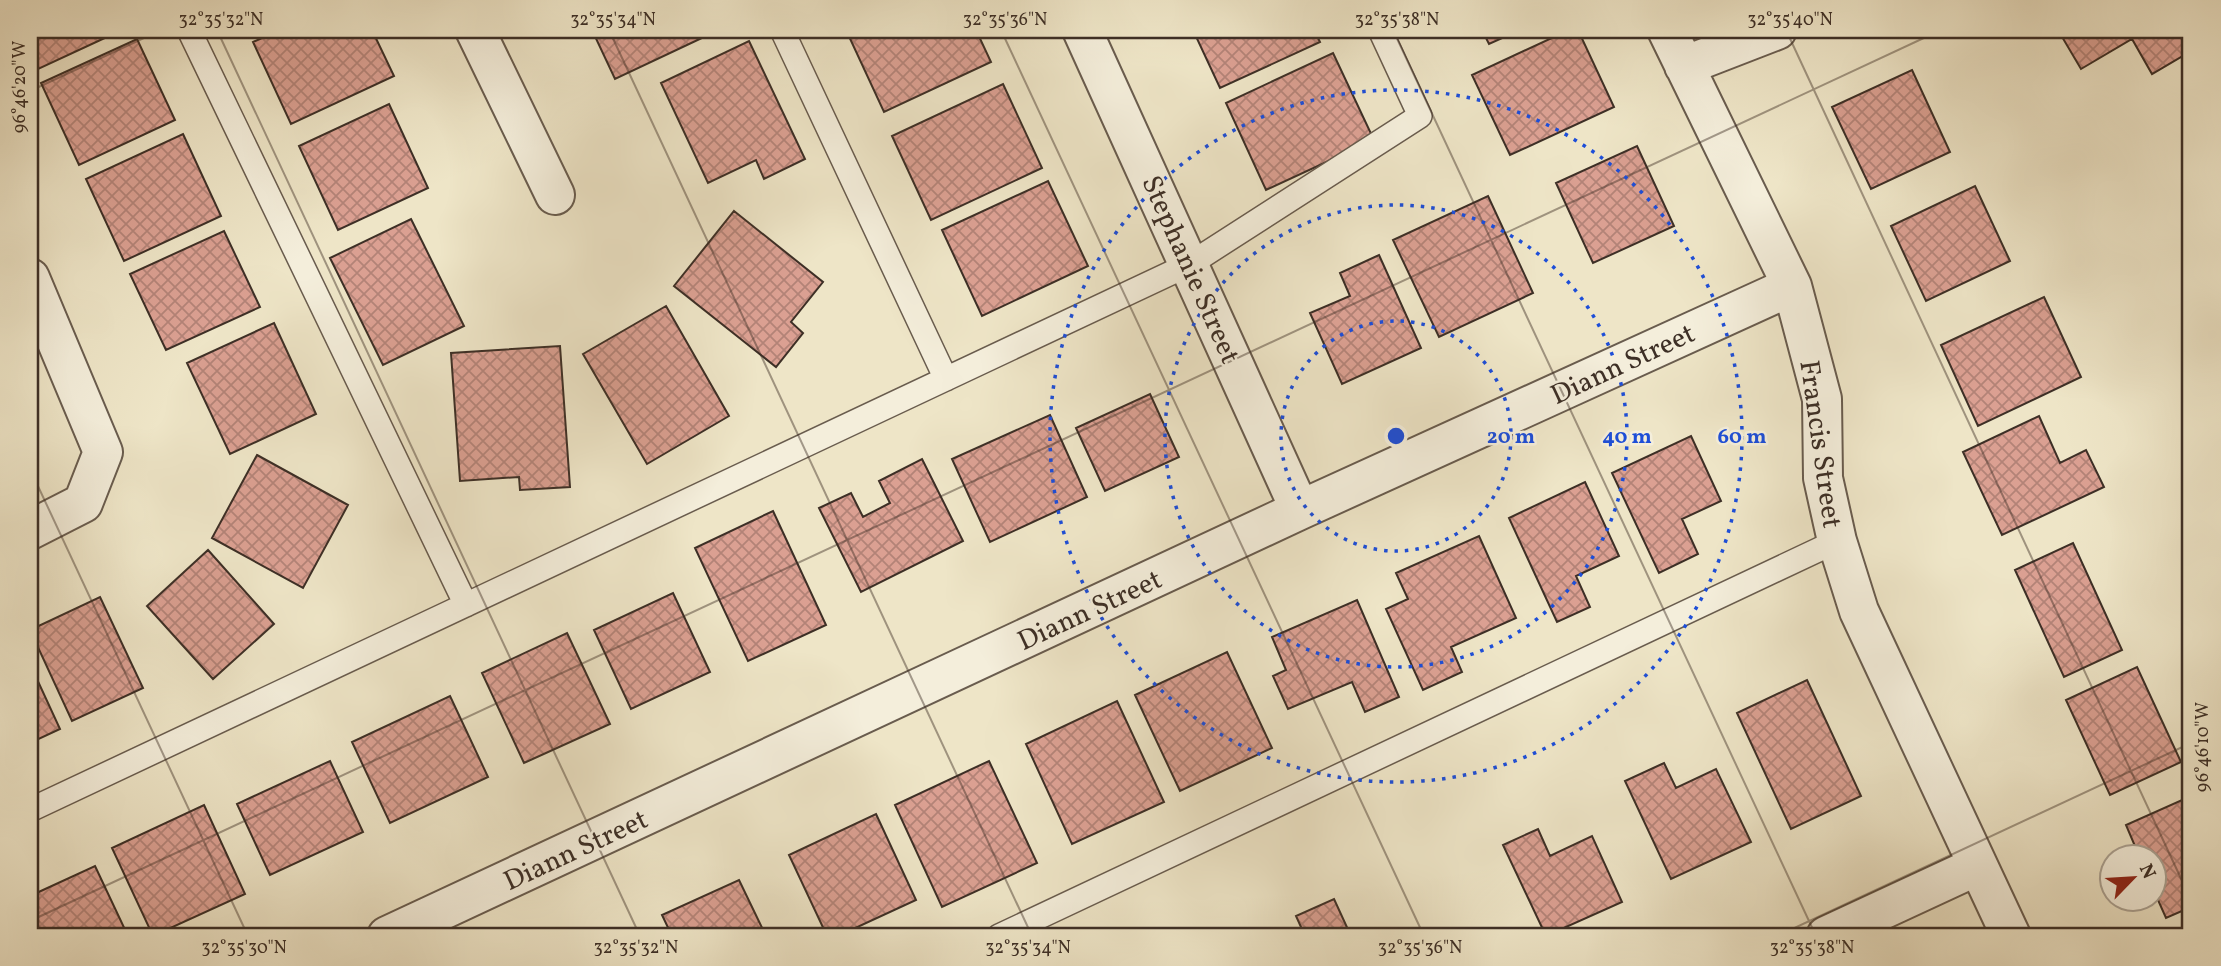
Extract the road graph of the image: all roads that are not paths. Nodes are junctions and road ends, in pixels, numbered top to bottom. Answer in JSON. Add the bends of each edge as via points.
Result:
{"nodes":[{"id":1,"x":189,"y":30,"type":"edge"},
{"id":2,"x":475,"y":30,"type":"edge"},
{"id":3,"x":782,"y":30,"type":"edge"},
{"id":4,"x":1082,"y":30,"type":"edge"},
{"id":5,"x":1380,"y":30,"type":"edge"},
{"id":6,"x":1667,"y":30,"type":"edge"},
{"id":7,"x":1777,"y":30,"type":"edge"},
{"id":8,"x":1684,"y":66,"type":"junction"},
{"id":9,"x":555,"y":195,"type":"dead end"},
{"id":10,"x":1190,"y":264,"type":"junction"},
{"id":11,"x":30,"y":278,"type":"edge"},
{"id":12,"x":1791,"y":286,"type":"junction"},
{"id":13,"x":946,"y":379,"type":"junction"},
{"id":14,"x":1300,"y":510,"type":"junction"},
{"id":15,"x":30,"y":530,"type":"edge"},
{"id":16,"x":1837,"y":541,"type":"junction"},
{"id":17,"x":466,"y":605,"type":"junction"},
{"id":18,"x":30,"y":810,"type":"edge"},
{"id":19,"x":1977,"y":866,"type":"junction"},
{"id":20,"x":387,"y":936,"type":"edge"},
{"id":21,"x":999,"y":936,"type":"edge"},
{"id":22,"x":1826,"y":936,"type":"edge"},
{"id":23,"x":2011,"y":936,"type":"edge"}],
"edges":[{"from":1,"to":17,"type":"lane"},
{"from":2,"to":9,"type":"street"},
{"from":3,"to":13,"type":"lane"},
{"from":4,"to":10,"type":"street","name":"Stephanie Street"},
{"from":5,"to":10,"type":"lane","via":[[1420,116]]},
{"from":6,"to":8,"type":"street","name":"Francis Street"},
{"from":7,"to":8,"type":"street"},
{"from":8,"to":12,"type":"street","name":"Francis Street"},
{"from":10,"to":13,"type":"lane"},
{"from":10,"to":14,"type":"street","name":"Stephanie Street"},
{"from":11,"to":15,"type":"street","via":[[103,452],[83,503]]},
{"from":12,"to":14,"type":"street","name":"Diann Street"},
{"from":12,"to":16,"type":"street","name":"Francis Street","via":[[1822,399],[1824,478]]},
{"from":13,"to":17,"type":"lane"},
{"from":14,"to":20,"type":"street","name":"Diann Street"},
{"from":16,"to":19,"type":"street","name":"Francis Street","via":[[1859,611]]},
{"from":16,"to":21,"type":"lane"},
{"from":17,"to":18,"type":"lane"},
{"from":19,"to":22,"type":"street"},
{"from":19,"to":23,"type":"street","name":"Francis Street"}]}
